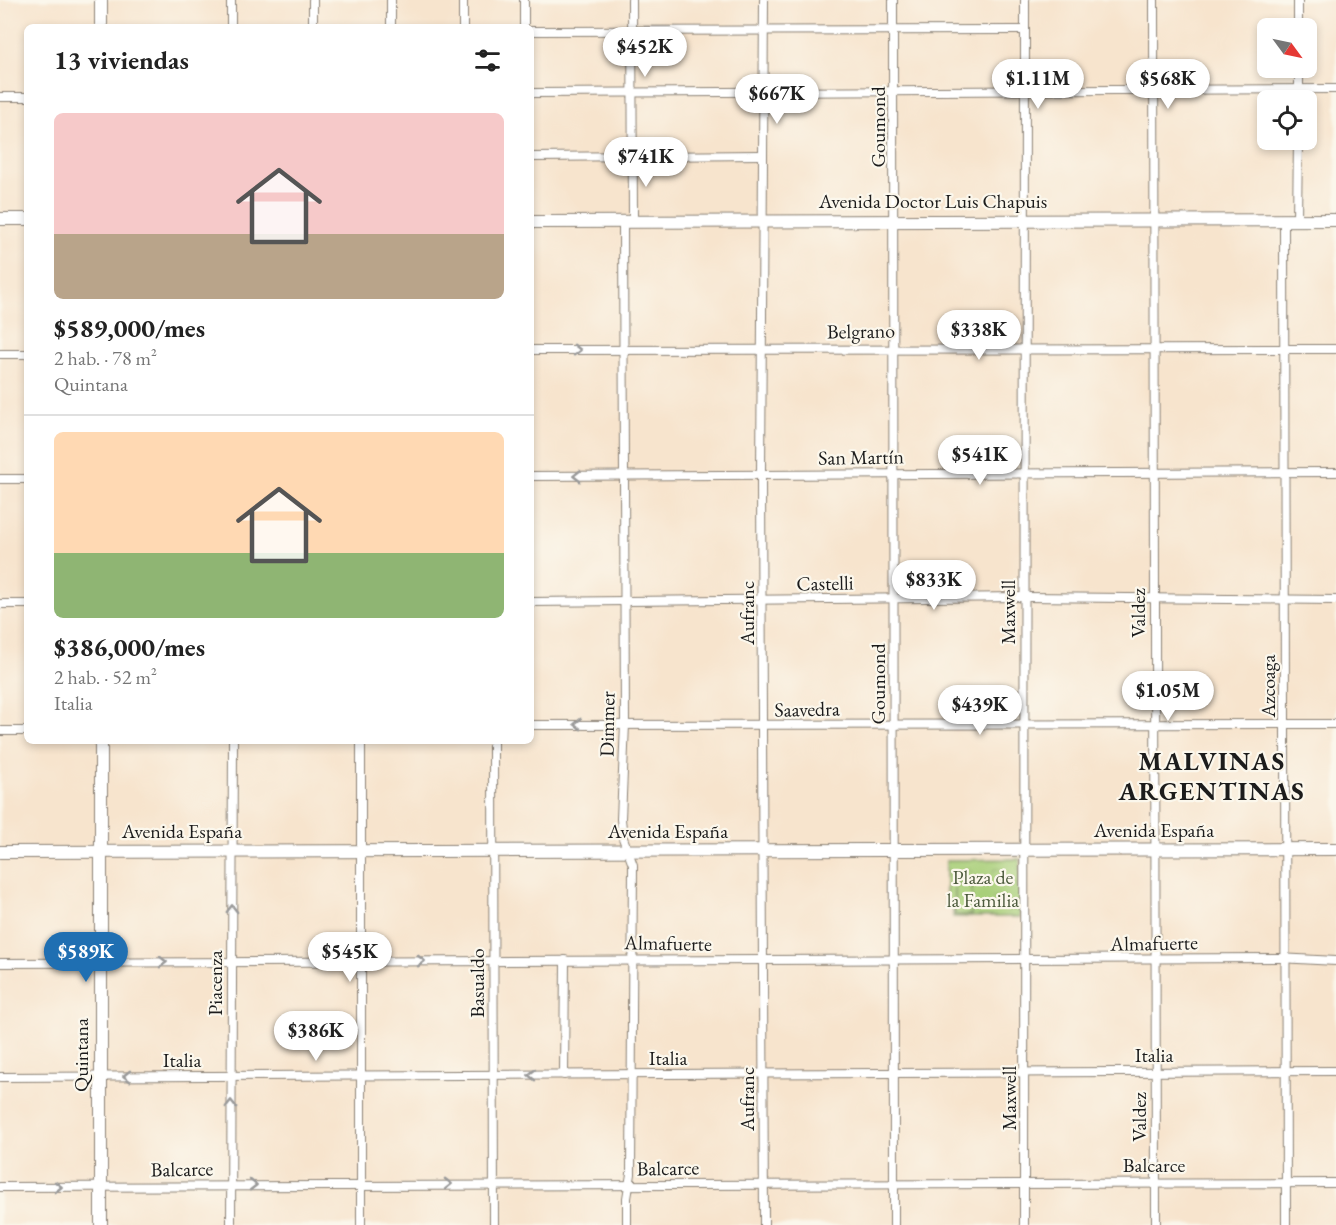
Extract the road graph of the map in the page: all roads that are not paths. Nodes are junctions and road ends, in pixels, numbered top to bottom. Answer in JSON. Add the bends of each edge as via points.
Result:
{"nodes":[{"id":1,"x":101,"y":0,"type":"edge"},
{"id":2,"x":231,"y":0,"type":"edge"},
{"id":3,"x":313,"y":0,"type":"edge"},
{"id":4,"x":392,"y":0,"type":"edge"},
{"id":5,"x":463,"y":0,"type":"edge"},
{"id":6,"x":524,"y":0,"type":"edge"},
{"id":7,"x":632,"y":0,"type":"edge"},
{"id":8,"x":764,"y":0,"type":"edge"},
{"id":9,"x":894,"y":0,"type":"edge"},
{"id":10,"x":1025,"y":0,"type":"edge"},
{"id":11,"x":1155,"y":0,"type":"edge"},
{"id":12,"x":1298,"y":0,"type":"edge"},
{"id":13,"x":1298,"y":18,"type":"edge"},
{"id":14,"x":101,"y":24,"type":"edge"},
{"id":15,"x":231,"y":24,"type":"edge"},
{"id":16,"x":313,"y":24,"type":"edge"},
{"id":17,"x":391,"y":24,"type":"edge"},
{"id":18,"x":463,"y":24,"type":"edge"},
{"id":19,"x":524,"y":24,"type":"edge"},
{"id":20,"x":632,"y":29,"type":"junction"},
{"id":21,"x":894,"y":29,"type":"junction"},
{"id":22,"x":764,"y":30,"type":"junction"},
{"id":23,"x":1025,"y":30,"type":"junction"},
{"id":24,"x":534,"y":31,"type":"edge"},
{"id":25,"x":1299,"y":78,"type":"edge"},
{"id":26,"x":1299,"y":89,"type":"junction"},
{"id":27,"x":1336,"y":89,"type":"edge"},
{"id":28,"x":895,"y":91,"type":"junction"},
{"id":29,"x":1155,"y":91,"type":"junction"},
{"id":30,"x":632,"y":92,"type":"junction"},
{"id":31,"x":534,"y":93,"type":"edge"},
{"id":32,"x":765,"y":93,"type":"junction"},
{"id":33,"x":1025,"y":93,"type":"junction"},
{"id":34,"x":0,"y":97,"type":"edge"},
{"id":35,"x":24,"y":97,"type":"edge"},
{"id":36,"x":1297,"y":150,"type":"edge"},
{"id":37,"x":632,"y":155,"type":"junction"},
{"id":38,"x":763,"y":155,"type":"junction"},
{"id":39,"x":534,"y":158,"type":"edge"},
{"id":40,"x":0,"y":219,"type":"edge"},
{"id":41,"x":24,"y":219,"type":"edge"},
{"id":42,"x":1024,"y":220,"type":"junction"},
{"id":43,"x":1155,"y":220,"type":"junction"},
{"id":44,"x":1291,"y":220,"type":"junction"},
{"id":45,"x":1336,"y":220,"type":"edge"},
{"id":46,"x":763,"y":221,"type":"junction"},
{"id":47,"x":895,"y":221,"type":"junction"},
{"id":48,"x":534,"y":222,"type":"edge"},
{"id":49,"x":628,"y":222,"type":"junction"},
{"id":50,"x":0,"y":227,"type":"edge"},
{"id":51,"x":24,"y":228,"type":"edge"},
{"id":52,"x":895,"y":347,"type":"junction"},
{"id":53,"x":1025,"y":348,"type":"junction"},
{"id":54,"x":1155,"y":348,"type":"junction"},
{"id":55,"x":763,"y":349,"type":"junction"},
{"id":56,"x":1284,"y":349,"type":"junction"},
{"id":57,"x":1336,"y":349,"type":"edge"},
{"id":58,"x":534,"y":350,"type":"edge"},
{"id":59,"x":622,"y":350,"type":"junction"},
{"id":60,"x":0,"y":354,"type":"edge"},
{"id":61,"x":24,"y":354,"type":"edge"},
{"id":62,"x":1025,"y":472,"type":"junction"},
{"id":63,"x":1284,"y":472,"type":"junction"},
{"id":64,"x":1336,"y":472,"type":"edge"},
{"id":65,"x":894,"y":473,"type":"junction"},
{"id":66,"x":1155,"y":473,"type":"junction"},
{"id":67,"x":624,"y":475,"type":"junction"},
{"id":68,"x":761,"y":475,"type":"junction"},
{"id":69,"x":534,"y":476,"type":"edge"},
{"id":70,"x":0,"y":479,"type":"edge"},
{"id":71,"x":24,"y":479,"type":"edge"},
{"id":72,"x":1025,"y":597,"type":"junction"},
{"id":73,"x":894,"y":598,"type":"junction"},
{"id":74,"x":1154,"y":599,"type":"junction"},
{"id":75,"x":764,"y":600,"type":"junction"},
{"id":76,"x":1284,"y":600,"type":"junction"},
{"id":77,"x":1336,"y":600,"type":"edge"},
{"id":78,"x":623,"y":601,"type":"junction"},
{"id":79,"x":534,"y":602,"type":"edge"},
{"id":80,"x":0,"y":604,"type":"edge"},
{"id":81,"x":24,"y":604,"type":"edge"},
{"id":82,"x":1024,"y":723,"type":"junction"},
{"id":83,"x":625,"y":724,"type":"junction"},
{"id":84,"x":894,"y":724,"type":"junction"},
{"id":85,"x":1155,"y":724,"type":"junction"},
{"id":86,"x":1284,"y":724,"type":"junction"},
{"id":87,"x":1336,"y":724,"type":"edge"},
{"id":88,"x":534,"y":725,"type":"edge"},
{"id":89,"x":764,"y":726,"type":"junction"},
{"id":90,"x":0,"y":731,"type":"edge"},
{"id":91,"x":24,"y":731,"type":"edge"},
{"id":92,"x":100,"y":744,"type":"edge"},
{"id":93,"x":233,"y":744,"type":"edge"},
{"id":94,"x":361,"y":744,"type":"edge"},
{"id":95,"x":493,"y":744,"type":"edge"},
{"id":96,"x":1285,"y":848,"type":"junction"},
{"id":97,"x":1156,"y":849,"type":"junction"},
{"id":98,"x":1336,"y":849,"type":"edge"},
{"id":99,"x":233,"y":850,"type":"junction"},
{"id":100,"x":362,"y":850,"type":"junction"},
{"id":101,"x":494,"y":850,"type":"junction"},
{"id":102,"x":893,"y":850,"type":"junction"},
{"id":103,"x":1025,"y":850,"type":"junction"},
{"id":104,"x":100,"y":851,"type":"junction"},
{"id":105,"x":628,"y":851,"type":"junction"},
{"id":106,"x":765,"y":851,"type":"junction"},
{"id":107,"x":0,"y":852,"type":"edge"},
{"id":108,"x":1286,"y":958,"type":"junction"},
{"id":109,"x":634,"y":959,"type":"junction"},
{"id":110,"x":1155,"y":959,"type":"junction"},
{"id":111,"x":565,"y":960,"type":"junction"},
{"id":112,"x":1026,"y":960,"type":"junction"},
{"id":113,"x":1336,"y":960,"type":"edge"},
{"id":114,"x":363,"y":961,"type":"junction"},
{"id":115,"x":494,"y":961,"type":"junction"},
{"id":116,"x":763,"y":961,"type":"junction"},
{"id":117,"x":893,"y":961,"type":"junction"},
{"id":118,"x":232,"y":962,"type":"junction"},
{"id":119,"x":0,"y":963,"type":"edge"},
{"id":120,"x":101,"y":963,"type":"junction"},
{"id":121,"x":1287,"y":1071,"type":"junction"},
{"id":122,"x":1336,"y":1071,"type":"edge"},
{"id":123,"x":1025,"y":1072,"type":"junction"},
{"id":124,"x":1155,"y":1072,"type":"junction"},
{"id":125,"x":362,"y":1074,"type":"junction"},
{"id":126,"x":633,"y":1074,"type":"junction"},
{"id":127,"x":894,"y":1074,"type":"junction"},
{"id":128,"x":493,"y":1075,"type":"junction"},
{"id":129,"x":564,"y":1075,"type":"junction"},
{"id":130,"x":764,"y":1075,"type":"junction"},
{"id":131,"x":101,"y":1076,"type":"junction"},
{"id":132,"x":231,"y":1076,"type":"junction"},
{"id":133,"x":0,"y":1077,"type":"edge"},
{"id":134,"x":1156,"y":1182,"type":"junction"},
{"id":135,"x":1286,"y":1182,"type":"junction"},
{"id":136,"x":764,"y":1183,"type":"junction"},
{"id":137,"x":1336,"y":1183,"type":"edge"},
{"id":138,"x":494,"y":1184,"type":"junction"},
{"id":139,"x":1024,"y":1184,"type":"junction"},
{"id":140,"x":231,"y":1185,"type":"junction"},
{"id":141,"x":362,"y":1185,"type":"junction"},
{"id":142,"x":629,"y":1185,"type":"junction"},
{"id":143,"x":894,"y":1185,"type":"junction"},
{"id":144,"x":0,"y":1187,"type":"edge"},
{"id":145,"x":100,"y":1187,"type":"junction"},
{"id":146,"x":101,"y":1225,"type":"edge"},
{"id":147,"x":231,"y":1225,"type":"edge"},
{"id":148,"x":361,"y":1225,"type":"edge"},
{"id":149,"x":494,"y":1225,"type":"edge"},
{"id":150,"x":627,"y":1225,"type":"edge"},
{"id":151,"x":764,"y":1225,"type":"edge"},
{"id":152,"x":894,"y":1225,"type":"edge"},
{"id":153,"x":1024,"y":1225,"type":"edge"},
{"id":154,"x":1156,"y":1225,"type":"edge"},
{"id":155,"x":1286,"y":1225,"type":"edge"}],
"edges":[{"from":1,"to":14,"type":"main road"},
{"from":2,"to":15,"type":"street"},
{"from":3,"to":16,"type":"street"},
{"from":4,"to":17,"type":"street"},
{"from":5,"to":18,"type":"street"},
{"from":6,"to":19,"type":"street"},
{"from":7,"to":20,"type":"street","name":"Dimmer"},
{"from":8,"to":22,"type":"street","name":"Aufranc"},
{"from":9,"to":21,"type":"street","name":"Goumond"},
{"from":10,"to":23,"type":"street","name":"Maxwell"},
{"from":11,"to":29,"type":"street","name":"Valdez"},
{"from":12,"to":13,"type":"street"},
{"from":20,"to":22,"type":"street"},
{"from":20,"to":24,"type":"street"},
{"from":20,"to":30,"type":"street","name":"Dimmer"},
{"from":21,"to":22,"type":"street"},
{"from":21,"to":23,"type":"street"},
{"from":21,"to":28,"type":"street","name":"Goumond"},
{"from":22,"to":32,"type":"street","name":"Aufranc"},
{"from":23,"to":33,"type":"street","name":"Maxwell"},
{"from":25,"to":26,"type":"street"},
{"from":26,"to":27,"type":"street"},
{"from":26,"to":29,"type":"street"},
{"from":28,"to":32,"type":"street"},
{"from":28,"to":33,"type":"street"},
{"from":28,"to":47,"type":"street","name":"Goumond"},
{"from":29,"to":33,"type":"street"},
{"from":29,"to":43,"type":"street","name":"Valdez"},
{"from":30,"to":31,"type":"street"},
{"from":30,"to":32,"type":"street"},
{"from":30,"to":37,"type":"street","name":"Dimmer"},
{"from":32,"to":38,"type":"street","name":"Aufranc"},
{"from":33,"to":42,"type":"street","name":"Maxwell"},
{"from":34,"to":35,"type":"street"},
{"from":36,"to":44,"type":"street","name":"Azcoaga"},
{"from":37,"to":38,"type":"street"},
{"from":37,"to":39,"type":"street"},
{"from":37,"to":49,"type":"street","name":"Dimmer"},
{"from":38,"to":46,"type":"street","name":"Aufranc"},
{"from":40,"to":41,"type":"main road"},
{"from":42,"to":43,"type":"main road","name":"Avenida Doctor Luis Chapuis"},
{"from":42,"to":47,"type":"main road","name":"Avenida Doctor Luis Chapuis"},
{"from":42,"to":53,"type":"street","name":"Maxwell"},
{"from":43,"to":44,"type":"main road","name":"Avenida Doctor Luis Chapuis"},
{"from":43,"to":54,"type":"street","name":"Valdez"},
{"from":44,"to":45,"type":"main road","name":"Avenida Doctor Luis Chapuis"},
{"from":44,"to":56,"type":"street","name":"Azcoaga"},
{"from":46,"to":47,"type":"main road","name":"Avenida Doctor Luis Chapuis"},
{"from":46,"to":49,"type":"main road","name":"Avenida Doctor Luis Chapuis"},
{"from":46,"to":55,"type":"street","name":"Aufranc"},
{"from":47,"to":52,"type":"street","name":"Goumond"},
{"from":48,"to":49,"type":"main road","name":"Avenida Doctor Luis Chapuis"},
{"from":49,"to":59,"type":"street","name":"Dimmer"},
{"from":50,"to":51,"type":"main road"},
{"from":52,"to":53,"type":"street","name":"Belgrano"},
{"from":52,"to":55,"type":"street","name":"Belgrano"},
{"from":52,"to":65,"type":"street","name":"Goumond"},
{"from":53,"to":54,"type":"street","name":"Belgrano"},
{"from":53,"to":62,"type":"street","name":"Maxwell"},
{"from":54,"to":56,"type":"street","name":"Belgrano"},
{"from":54,"to":66,"type":"street","name":"Valdez"},
{"from":55,"to":59,"type":"street","name":"Belgrano"},
{"from":55,"to":68,"type":"street","name":"Aufranc"},
{"from":56,"to":57,"type":"street","name":"Belgrano"},
{"from":56,"to":63,"type":"street","name":"Azcoaga"},
{"from":58,"to":59,"type":"street","name":"Belgrano","one_way":true},
{"from":59,"to":67,"type":"street","name":"Dimmer"},
{"from":60,"to":61,"type":"street"},
{"from":62,"to":65,"type":"street","name":"San Martín"},
{"from":62,"to":66,"type":"street","name":"San Martín"},
{"from":62,"to":72,"type":"street","name":"Maxwell"},
{"from":63,"to":64,"type":"street","name":"San Martín"},
{"from":63,"to":66,"type":"street","name":"San Martín"},
{"from":63,"to":76,"type":"street","name":"Azcoaga"},
{"from":65,"to":68,"type":"street","name":"San Martín"},
{"from":65,"to":73,"type":"street","name":"Goumond"},
{"from":66,"to":74,"type":"street","name":"Valdez"},
{"from":67,"to":68,"type":"street","name":"San Martín"},
{"from":67,"to":69,"type":"street","name":"San Martín","one_way":true},
{"from":67,"to":78,"type":"street","name":"Dimmer"},
{"from":68,"to":75,"type":"street","name":"Aufranc"},
{"from":70,"to":71,"type":"street"},
{"from":72,"to":73,"type":"street","name":"Castelli"},
{"from":72,"to":74,"type":"street","name":"Castelli"},
{"from":72,"to":82,"type":"street","name":"Maxwell"},
{"from":73,"to":75,"type":"street","name":"Castelli"},
{"from":73,"to":84,"type":"street","name":"Goumond"},
{"from":74,"to":76,"type":"street","name":"Castelli"},
{"from":74,"to":85,"type":"street","name":"Valdez"},
{"from":75,"to":78,"type":"street","name":"Castelli"},
{"from":75,"to":89,"type":"street","name":"Aufranc"},
{"from":76,"to":77,"type":"street","name":"Castelli"},
{"from":76,"to":86,"type":"street","name":"Azcoaga"},
{"from":78,"to":79,"type":"street","name":"Castelli"},
{"from":78,"to":83,"type":"street","name":"Dimmer"},
{"from":80,"to":81,"type":"street"},
{"from":82,"to":84,"type":"street","name":"Saavedra"},
{"from":82,"to":85,"type":"street","name":"Saavedra"},
{"from":82,"to":103,"type":"street","name":"Maxwell"},
{"from":83,"to":88,"type":"street","name":"Saavedra","one_way":true},
{"from":83,"to":89,"type":"street","name":"Saavedra"},
{"from":83,"to":105,"type":"street","name":"Dimmer","via":[[621,819]]},
{"from":84,"to":89,"type":"street","name":"Saavedra"},
{"from":84,"to":102,"type":"street","name":"Goumond"},
{"from":85,"to":86,"type":"street","name":"Saavedra"},
{"from":85,"to":97,"type":"street","name":"Valdez"},
{"from":86,"to":87,"type":"street","name":"Saavedra"},
{"from":86,"to":96,"type":"street","name":"Azcoaga"},
{"from":89,"to":106,"type":"street","name":"Aufranc"},
{"from":90,"to":91,"type":"street"},
{"from":92,"to":104,"type":"main road","name":"Quintana"},
{"from":93,"to":99,"type":"street","name":"Piacenza"},
{"from":94,"to":100,"type":"street"},
{"from":95,"to":101,"type":"street","name":"Basualdo"},
{"from":96,"to":97,"type":"main road","name":"Avenida España"},
{"from":96,"to":98,"type":"main road","name":"Avenida España"},
{"from":96,"to":108,"type":"street","name":"Azcoaga"},
{"from":97,"to":103,"type":"main road","name":"Avenida España"},
{"from":97,"to":110,"type":"street","name":"Valdez"},
{"from":99,"to":100,"type":"main road","name":"Avenida España"},
{"from":99,"to":104,"type":"main road","name":"Avenida España"},
{"from":118,"to":99,"type":"street","name":"Piacenza","one_way":true},
{"from":100,"to":101,"type":"main road","name":"Avenida España"},
{"from":100,"to":114,"type":"street"},
{"from":101,"to":105,"type":"main road","name":"Avenida España"},
{"from":101,"to":115,"type":"street","name":"Basualdo"},
{"from":102,"to":103,"type":"main road","name":"Avenida España"},
{"from":102,"to":106,"type":"main road","name":"Avenida España"},
{"from":102,"to":117,"type":"street","name":"Goumond"},
{"from":103,"to":112,"type":"street","name":"Maxwell"},
{"from":104,"to":107,"type":"main road","name":"Avenida España"},
{"from":104,"to":120,"type":"main road","name":"Quintana"},
{"from":105,"to":106,"type":"main road","name":"Avenida España"},
{"from":105,"to":109,"type":"street","name":"Dimmer","via":[[633,865]]},
{"from":106,"to":116,"type":"street","name":"Aufranc"},
{"from":108,"to":110,"type":"street","name":"Almafuerte"},
{"from":108,"to":113,"type":"street","name":"Almafuerte"},
{"from":108,"to":121,"type":"street","name":"Azcoaga"},
{"from":109,"to":111,"type":"street","name":"Almafuerte"},
{"from":109,"to":116,"type":"street","name":"Almafuerte"},
{"from":109,"to":126,"type":"street","name":"Dimmer"},
{"from":110,"to":112,"type":"street","name":"Almafuerte"},
{"from":110,"to":124,"type":"street","name":"Valdez"},
{"from":111,"to":115,"type":"street","name":"Almafuerte"},
{"from":111,"to":129,"type":"street"},
{"from":112,"to":117,"type":"street","name":"Almafuerte"},
{"from":112,"to":123,"type":"street","name":"Maxwell"},
{"from":114,"to":115,"type":"street","name":"Almafuerte","one_way":true},
{"from":114,"to":118,"type":"street","name":"Almafuerte"},
{"from":114,"to":125,"type":"street"},
{"from":115,"to":128,"type":"street","name":"Basualdo"},
{"from":116,"to":117,"type":"street","name":"Almafuerte"},
{"from":116,"to":130,"type":"street","name":"Aufranc"},
{"from":117,"to":127,"type":"street","name":"Goumond"},
{"from":120,"to":118,"type":"street","name":"Almafuerte","one_way":true},
{"from":118,"to":132,"type":"street","name":"Piacenza"},
{"from":119,"to":120,"type":"street","name":"Almafuerte"},
{"from":120,"to":131,"type":"main road","name":"Quintana"},
{"from":121,"to":122,"type":"street","name":"Italia"},
{"from":121,"to":124,"type":"street","name":"Italia"},
{"from":121,"to":135,"type":"street","name":"Azcoaga"},
{"from":123,"to":124,"type":"street","name":"Italia"},
{"from":123,"to":127,"type":"street","name":"Italia"},
{"from":123,"to":139,"type":"street","name":"Maxwell"},
{"from":124,"to":134,"type":"street","name":"Valdez"},
{"from":125,"to":128,"type":"street","name":"Italia"},
{"from":125,"to":132,"type":"street","name":"Italia"},
{"from":125,"to":141,"type":"street"},
{"from":126,"to":129,"type":"street","name":"Italia"},
{"from":126,"to":130,"type":"street","name":"Italia"},
{"from":126,"to":142,"type":"street","name":"Dimmer"},
{"from":127,"to":130,"type":"street","name":"Italia"},
{"from":127,"to":143,"type":"street","name":"Goumond"},
{"from":129,"to":128,"type":"street","name":"Italia","one_way":true},
{"from":128,"to":138,"type":"street","name":"Basualdo"},
{"from":130,"to":136,"type":"street","name":"Aufranc"},
{"from":132,"to":131,"type":"street","name":"Italia","one_way":true},
{"from":131,"to":133,"type":"street","name":"Italia"},
{"from":131,"to":145,"type":"main road","name":"Quintana"},
{"from":140,"to":132,"type":"street","name":"Piacenza","one_way":true},
{"from":134,"to":135,"type":"street","name":"Balcarce"},
{"from":134,"to":139,"type":"street","name":"Balcarce"},
{"from":134,"to":154,"type":"street","name":"Valdez"},
{"from":135,"to":137,"type":"street","name":"Balcarce"},
{"from":135,"to":155,"type":"street","name":"Azcoaga"},
{"from":136,"to":142,"type":"street","name":"Balcarce"},
{"from":136,"to":143,"type":"street","name":"Balcarce"},
{"from":136,"to":151,"type":"street","name":"Aufranc"},
{"from":141,"to":138,"type":"street","name":"Balcarce","one_way":true},
{"from":138,"to":142,"type":"street","name":"Balcarce"},
{"from":138,"to":149,"type":"street","name":"Basualdo"},
{"from":139,"to":143,"type":"street","name":"Balcarce"},
{"from":139,"to":153,"type":"street","name":"Maxwell"},
{"from":140,"to":141,"type":"street","name":"Balcarce","one_way":true},
{"from":140,"to":145,"type":"street","name":"Balcarce"},
{"from":140,"to":147,"type":"street","name":"Piacenza"},
{"from":141,"to":148,"type":"street"},
{"from":142,"to":150,"type":"street","name":"Dimmer"},
{"from":143,"to":152,"type":"street","name":"Goumond"},
{"from":144,"to":145,"type":"street","name":"Balcarce","one_way":true},
{"from":145,"to":146,"type":"main road","name":"Quintana"}]}
